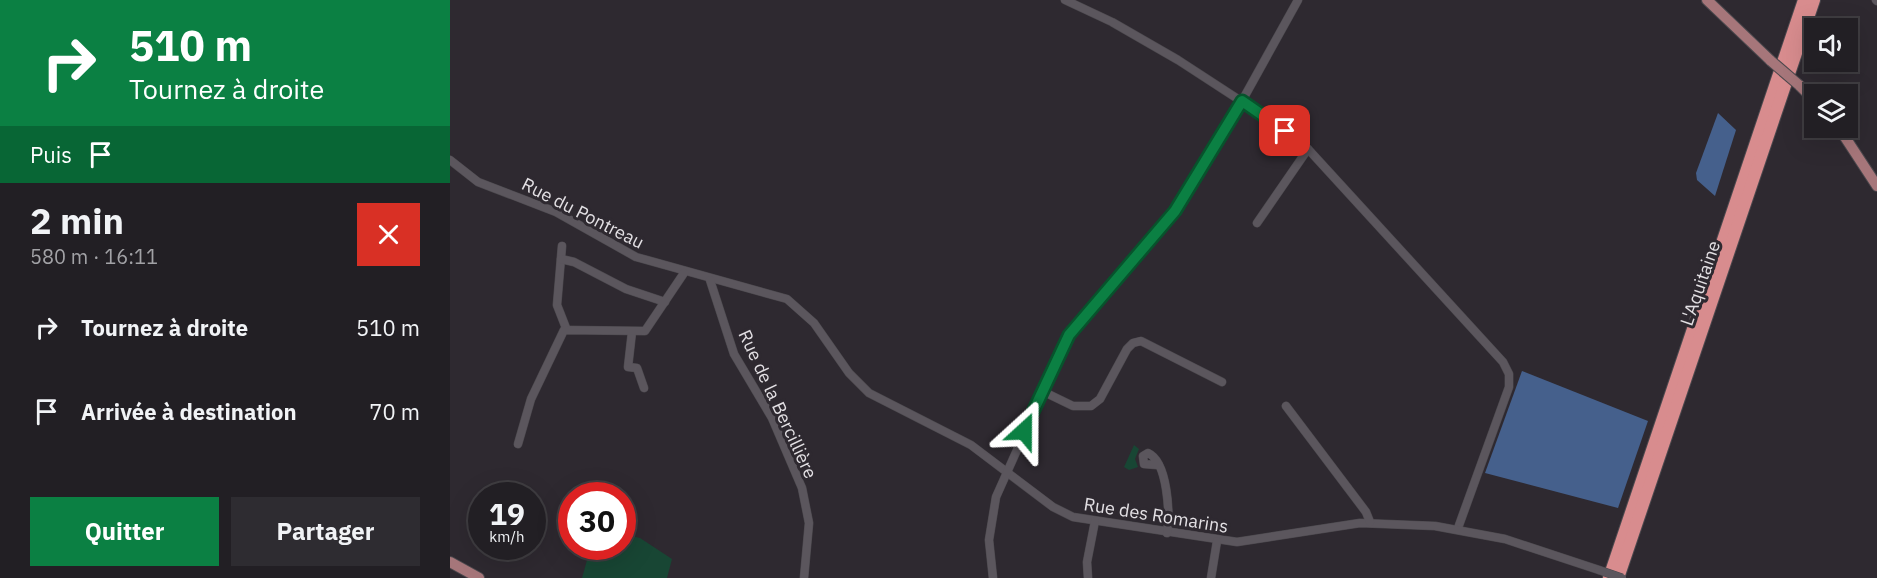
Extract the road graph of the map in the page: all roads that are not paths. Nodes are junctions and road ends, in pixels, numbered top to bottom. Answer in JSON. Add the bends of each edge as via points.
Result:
{"nodes":[{"id":1,"x":1065,"y":0,"type":"edge"},
{"id":2,"x":1298,"y":0,"type":"edge"},
{"id":3,"x":1707,"y":0,"type":"edge"},
{"id":4,"x":1804,"y":0,"type":"edge"},
{"id":5,"x":1814,"y":0,"type":"edge"},
{"id":6,"x":1804,"y":90,"type":"edge"},
{"id":7,"x":1242,"y":101,"type":"junction"},
{"id":8,"x":1846,"y":138,"type":"edge"},
{"id":9,"x":1308,"y":149,"type":"junction"},
{"id":10,"x":450,"y":160,"type":"edge"},
{"id":11,"x":1877,"y":186,"type":"edge"},
{"id":12,"x":1257,"y":223,"type":"dead end"},
{"id":13,"x":562,"y":246,"type":"dead end"},
{"id":14,"x":561,"y":259,"type":"junction"},
{"id":15,"x":684,"y":273,"type":"junction"},
{"id":16,"x":710,"y":280,"type":"junction"},
{"id":17,"x":665,"y":302,"type":"junction"},
{"id":18,"x":566,"y":328,"type":"junction"},
{"id":19,"x":632,"y":332,"type":"junction"},
{"id":20,"x":1222,"y":382,"type":"dead end"},
{"id":21,"x":644,"y":388,"type":"dead end"},
{"id":22,"x":1042,"y":392,"type":"junction"},
{"id":23,"x":1286,"y":406,"type":"dead end"},
{"id":24,"x":518,"y":444,"type":"dead end"},
{"id":25,"x":1157,"y":465,"type":"dead end"},
{"id":26,"x":1006,"y":470,"type":"junction"},
{"id":27,"x":1095,"y":521,"type":"junction"},
{"id":28,"x":1370,"y":522,"type":"junction"},
{"id":29,"x":1458,"y":528,"type":"junction"},
{"id":30,"x":1167,"y":533,"type":"junction"},
{"id":31,"x":1217,"y":541,"type":"junction"},
{"id":32,"x":450,"y":562,"type":"edge"},
{"id":33,"x":1604,"y":574,"type":"edge"},
{"id":34,"x":479,"y":578,"type":"edge"},
{"id":35,"x":804,"y":578,"type":"edge"},
{"id":36,"x":993,"y":578,"type":"edge"},
{"id":37,"x":1088,"y":578,"type":"edge"},
{"id":38,"x":1211,"y":578,"type":"edge"},
{"id":39,"x":1620,"y":578,"type":"edge"}],
"edges":[{"from":1,"to":7,"type":"street","via":[[1134,35]]},
{"from":2,"to":7,"type":"street"},
{"from":3,"to":6,"type":"main road","bridge":true},
{"from":4,"to":33,"type":"highway","name":"L'Aquitaine"},
{"from":5,"to":39,"type":"highway","name":"L'Aquitaine"},
{"from":7,"to":9,"type":"street"},
{"from":7,"to":22,"type":"street","via":[[1175,211],[1076,325]]},
{"from":8,"to":11,"type":"main road"},
{"from":9,"to":12,"type":"street"},
{"from":9,"to":29,"type":"street","via":[[1507,368],[1509,387]]},
{"from":10,"to":15,"type":"street","name":"Rue du Pontreau","via":[[478,182],[556,212],[636,257]]},
{"from":13,"to":14,"type":"street"},
{"from":14,"to":17,"type":"street"},
{"from":14,"to":18,"type":"street","via":[[556,305]]},
{"from":15,"to":16,"type":"street","name":"Rue du Pontreau"},
{"from":15,"to":17,"type":"street"},
{"from":16,"to":26,"type":"street","name":"Rue des Romarins","via":[[787,299],[814,323],[868,393],[964,442]]},
{"from":16,"to":35,"type":"street","name":"Rue de la Bercillière","via":[[734,354],[775,424],[802,488],[809,524]]},
{"from":17,"to":19,"type":"street","via":[[647,329]]},
{"from":18,"to":19,"type":"street"},
{"from":18,"to":24,"type":"street","via":[[531,399]]},
{"from":19,"to":21,"type":"street","via":[[628,367],[638,368]]},
{"from":20,"to":22,"type":"street","via":[[1141,341],[1127,349],[1100,399],[1091,406],[1078,407]]},
{"from":22,"to":26,"type":"street"},
{"from":23,"to":28,"type":"street"},
{"from":25,"to":30,"type":"street","via":[[1169,501]]},
{"from":26,"to":27,"type":"street","name":"Rue des Romarins","via":[[1060,511]]},
{"from":26,"to":36,"type":"street","via":[[990,524]]},
{"from":27,"to":30,"type":"street","name":"Rue des Romarins"},
{"from":27,"to":37,"type":"street"},
{"from":28,"to":29,"type":"street","name":"Rue des Romarins"},
{"from":28,"to":31,"type":"street","name":"Rue des Romarins","via":[[1248,542]]},
{"from":29,"to":33,"type":"street","name":"Rue des Romarins","via":[[1505,539]]},
{"from":30,"to":31,"type":"street","name":"Rue des Romarins"},
{"from":31,"to":38,"type":"street"},
{"from":32,"to":34,"type":"main road"},
{"from":33,"to":39,"type":"street","name":"Rue des Romarins","bridge":true}]}
